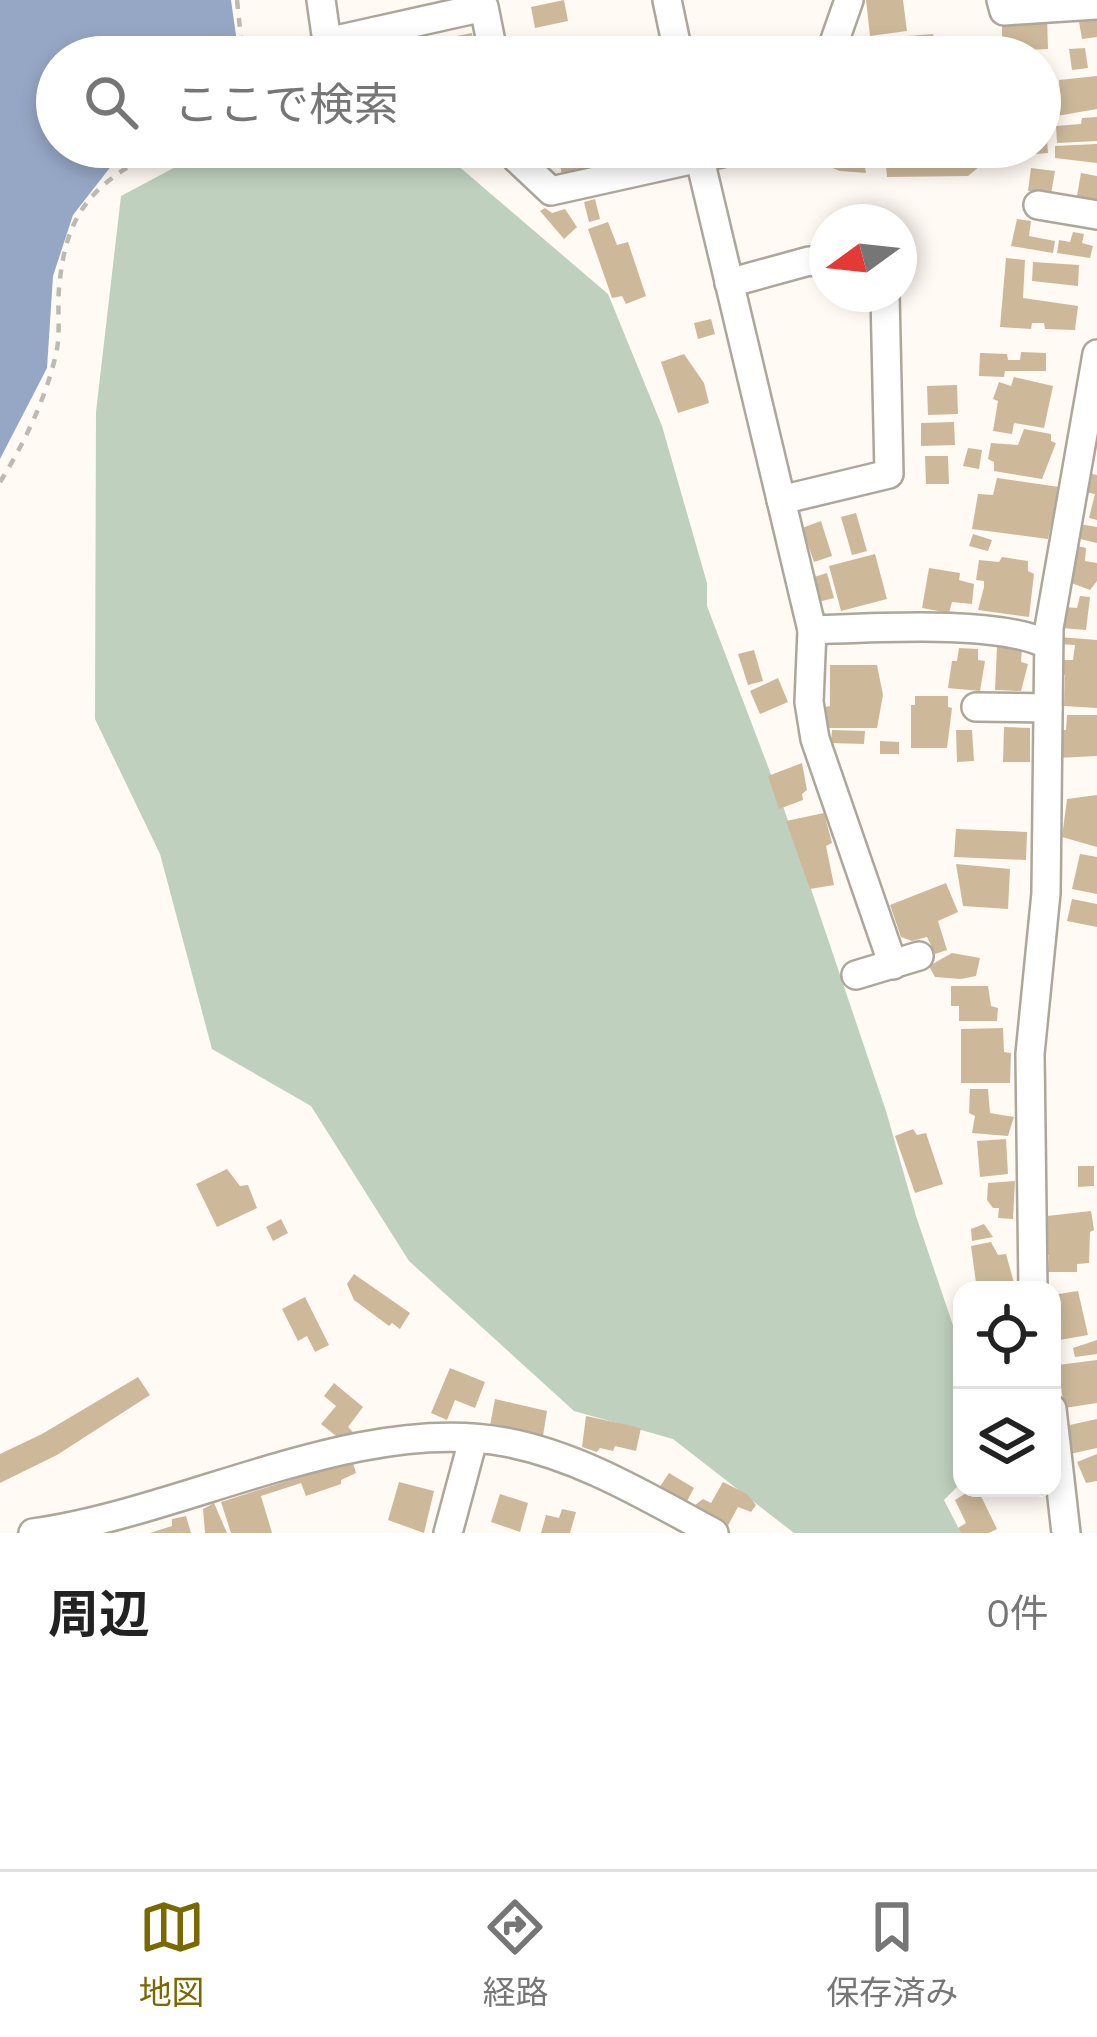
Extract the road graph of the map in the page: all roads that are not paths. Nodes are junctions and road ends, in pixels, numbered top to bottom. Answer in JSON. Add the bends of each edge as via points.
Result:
{"nodes":[{"id":1,"x":321,"y":0,"type":"edge"},
{"id":2,"x":667,"y":0,"type":"edge"},
{"id":3,"x":849,"y":0,"type":"edge"},
{"id":4,"x":1001,"y":0,"type":"edge"},
{"id":5,"x":483,"y":3,"type":"edge"},
{"id":6,"x":1097,"y":5,"type":"edge"},
{"id":7,"x":326,"y":36,"type":"edge"},
{"id":8,"x":351,"y":36,"type":"edge"},
{"id":9,"x":490,"y":36,"type":"edge"},
{"id":10,"x":675,"y":36,"type":"edge"},
{"id":11,"x":836,"y":36,"type":"edge"},
{"id":12,"x":526,"y":168,"type":"edge"},
{"id":13,"x":642,"y":168,"type":"edge"},
{"id":14,"x":701,"y":168,"type":"edge"},
{"id":15,"x":1038,"y":205,"type":"dead end"},
{"id":16,"x":1097,"y":215,"type":"edge"},
{"id":17,"x":809,"y":261,"type":"edge"},
{"id":18,"x":729,"y":283,"type":"junction"},
{"id":19,"x":885,"y":312,"type":"edge"},
{"id":20,"x":1097,"y":354,"type":"edge"},
{"id":21,"x":1089,"y":454,"type":"edge"},
{"id":22,"x":782,"y":500,"type":"junction"},
{"id":23,"x":812,"y":630,"type":"junction"},
{"id":24,"x":1048,"y":645,"type":"junction"},
{"id":25,"x":976,"y":706,"type":"dead end"},
{"id":26,"x":1048,"y":708,"type":"junction"},
{"id":27,"x":856,"y":975,"type":"dead end"},
{"id":28,"x":1033,"y":1281,"type":"edge"},
{"id":29,"x":473,"y":1440,"type":"junction"},
{"id":30,"x":1061,"y":1489,"type":"edge"},
{"id":31,"x":33,"y":1533,"type":"edge"},
{"id":32,"x":448,"y":1533,"type":"edge"},
{"id":33,"x":714,"y":1533,"type":"edge"},
{"id":34,"x":1066,"y":1533,"type":"edge"}],
"edges":[{"from":1,"to":7,"type":"street"},
{"from":2,"to":10,"type":"street"},
{"from":3,"to":11,"type":"street"},
{"from":4,"to":6,"type":"street","via":[[1004,11]]},
{"from":5,"to":8,"type":"street"},
{"from":5,"to":9,"type":"street"},
{"from":12,"to":13,"type":"street","via":[[550,191]]},
{"from":14,"to":18,"type":"street"},
{"from":15,"to":16,"type":"street"},
{"from":17,"to":18,"type":"street"},
{"from":18,"to":22,"type":"street"},
{"from":19,"to":22,"type":"street","via":[[889,474]]},
{"from":20,"to":21,"type":"street"},
{"from":21,"to":24,"type":"street"},
{"from":22,"to":23,"type":"street"},
{"from":23,"to":24,"type":"street","via":[[1027,633]]},
{"from":23,"to":27,"type":"street","via":[[814,740],[906,960]]},
{"from":24,"to":26,"type":"street"},
{"from":25,"to":26,"type":"street"},
{"from":26,"to":28,"type":"street","via":[[1046,893],[1030,1054]]},
{"from":29,"to":31,"type":"street","via":[[351,1448],[154,1508]]},
{"from":29,"to":32,"type":"street"},
{"from":29,"to":33,"type":"street","via":[[505,1442],[605,1474]]},
{"from":30,"to":34,"type":"street"}]}
